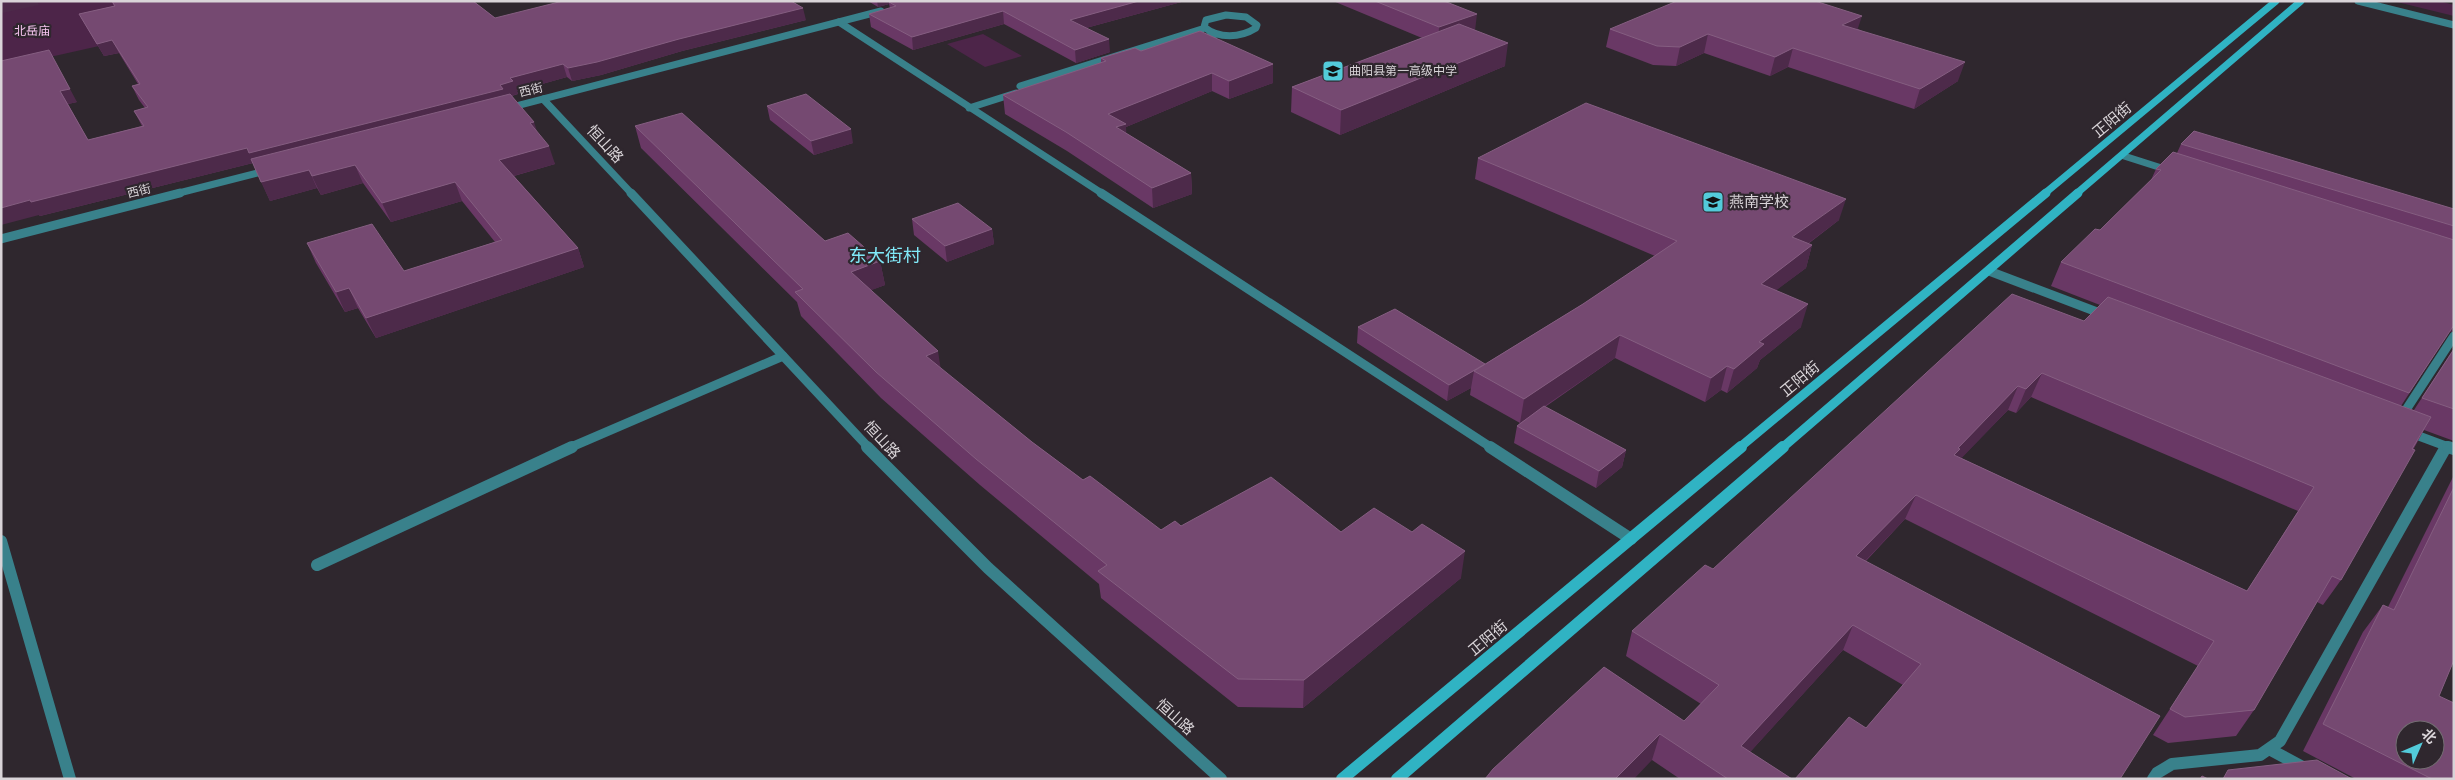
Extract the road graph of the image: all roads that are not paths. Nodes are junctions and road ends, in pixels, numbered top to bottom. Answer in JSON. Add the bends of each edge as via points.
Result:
{"nodes":[{"id":1,"x":2276,"y":1,"type":"edge"},
{"id":2,"x":2301,"y":1,"type":"edge"},
{"id":3,"x":2358,"y":1,"type":"edge"},
{"id":4,"x":894,"y":8,"type":"edge"},
{"id":5,"x":840,"y":22,"type":"junction"},
{"id":6,"x":2454,"y":25,"type":"edge"},
{"id":7,"x":1205,"y":28,"type":"junction"},
{"id":8,"x":1217,"y":34,"type":"junction"},
{"id":9,"x":1190,"y":43,"type":"edge"},
{"id":10,"x":1026,"y":90,"type":"junction"},
{"id":11,"x":1042,"y":91,"type":"edge"},
{"id":12,"x":543,"y":99,"type":"junction"},
{"id":13,"x":969,"y":108,"type":"junction"},
{"id":14,"x":495,"y":111,"type":"edge"},
{"id":15,"x":2124,"y":156,"type":"junction"},
{"id":16,"x":282,"y":166,"type":"edge"},
{"id":17,"x":2182,"y":174,"type":"edge"},
{"id":18,"x":1,"y":238,"type":"edge"},
{"id":19,"x":1989,"y":271,"type":"junction"},
{"id":20,"x":2118,"y":320,"type":"edge"},
{"id":21,"x":2454,"y":336,"type":"edge"},
{"id":22,"x":783,"y":356,"type":"junction"},
{"id":23,"x":2450,"y":448,"type":"edge"},
{"id":24,"x":1630,"y":539,"type":"junction"},
{"id":25,"x":1,"y":540,"type":"edge"},
{"id":26,"x":317,"y":565,"type":"dead end"},
{"id":27,"x":2269,"y":749,"type":"junction"},
{"id":28,"x":70,"y":779,"type":"edge"},
{"id":29,"x":1221,"y":779,"type":"edge"},
{"id":30,"x":1342,"y":779,"type":"edge"},
{"id":31,"x":1397,"y":779,"type":"edge"},
{"id":32,"x":2153,"y":779,"type":"edge"},
{"id":33,"x":2325,"y":779,"type":"edge"}],
"edges":[{"from":1,"to":24,"type":"main road","name":"正阳街"},
{"from":2,"to":15,"type":"main road"},
{"from":3,"to":6,"type":"street"},
{"from":4,"to":5,"type":"street","name":"西街"},
{"from":5,"to":12,"type":"street","name":"西街"},
{"from":5,"to":13,"type":"street"},
{"from":7,"to":8,"type":"street"},
{"from":7,"to":8,"type":"street","via":[[1203,23],[1206,20],[1226,15],[1246,17],[1257,25],[1246,33]]},
{"from":7,"to":10,"type":"street","via":[[1020,86]]},
{"from":8,"to":9,"type":"street"},
{"from":10,"to":11,"type":"street","via":[[1032,94]]},
{"from":10,"to":13,"type":"street"},
{"from":12,"to":14,"type":"street","name":"西街"},
{"from":12,"to":22,"type":"street","name":"恒山路"},
{"from":13,"to":24,"type":"street"},
{"from":15,"to":17,"type":"street"},
{"from":15,"to":19,"type":"main road"},
{"from":16,"to":18,"type":"street","name":"西街"},
{"from":19,"to":20,"type":"street"},
{"from":19,"to":31,"type":"main road"},
{"from":21,"to":23,"type":"street","via":[[2395,427]]},
{"from":22,"to":26,"type":"street","via":[[546,458]]},
{"from":22,"to":29,"type":"street","name":"恒山路","via":[[891,472],[988,568]]},
{"from":23,"to":27,"type":"street","via":[[2280,741]]},
{"from":24,"to":30,"type":"main road","name":"正阳街"},
{"from":25,"to":28,"type":"street"},
{"from":27,"to":32,"type":"street","via":[[2260,755],[2172,764],[2156,773]]},
{"from":27,"to":33,"type":"street"}]}
